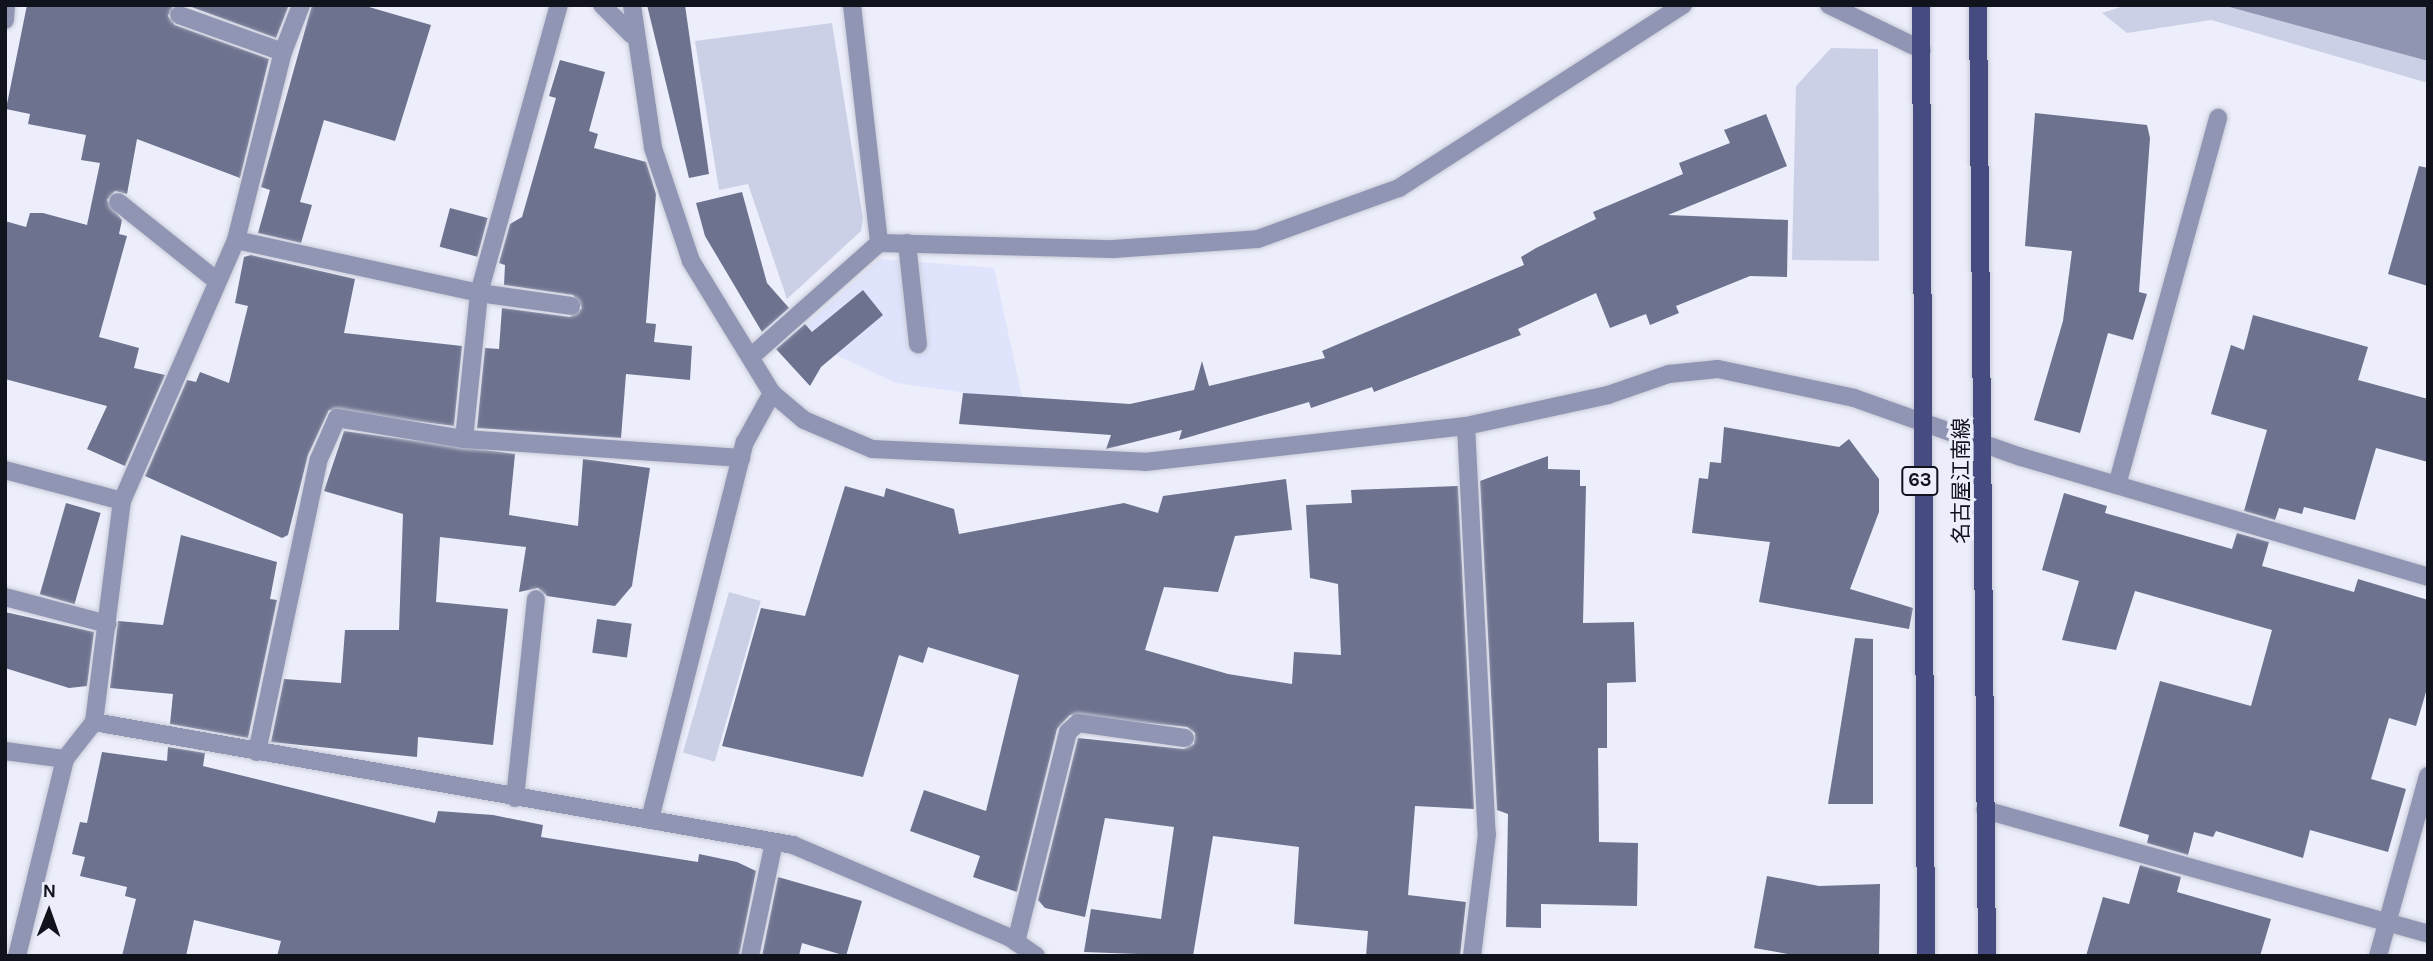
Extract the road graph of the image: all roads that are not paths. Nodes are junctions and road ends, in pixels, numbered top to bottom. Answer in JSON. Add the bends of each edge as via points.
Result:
{"nodes":[{"id":1,"x":6,"y":5,"type":"edge"},
{"id":2,"x":301,"y":5,"type":"edge"},
{"id":3,"x":559,"y":5,"type":"edge"},
{"id":4,"x":602,"y":5,"type":"edge"},
{"id":5,"x":632,"y":5,"type":"edge"},
{"id":6,"x":852,"y":5,"type":"edge"},
{"id":7,"x":1683,"y":5,"type":"edge"},
{"id":8,"x":1829,"y":5,"type":"edge"},
{"id":9,"x":1921,"y":5,"type":"edge"},
{"id":10,"x":1978,"y":14,"type":"edge"},
{"id":11,"x":179,"y":15,"type":"dead end"},
{"id":12,"x":5,"y":20,"type":"edge"},
{"id":13,"x":632,"y":35,"type":"junction"},
{"id":14,"x":1922,"y":50,"type":"junction"},
{"id":15,"x":283,"y":52,"type":"junction"},
{"id":16,"x":2218,"y":118,"type":"dead end"},
{"id":17,"x":118,"y":202,"type":"dead end"},
{"id":18,"x":236,"y":240,"type":"junction"},
{"id":19,"x":879,"y":243,"type":"junction"},
{"id":20,"x":907,"y":243,"type":"junction"},
{"id":21,"x":218,"y":281,"type":"junction"},
{"id":22,"x":479,"y":293,"type":"junction"},
{"id":23,"x":571,"y":306,"type":"dead end"},
{"id":24,"x":918,"y":344,"type":"dead end"},
{"id":25,"x":753,"y":355,"type":"junction"},
{"id":26,"x":772,"y":393,"type":"junction"},
{"id":27,"x":1919,"y":419,"type":"junction"},
{"id":28,"x":1466,"y":426,"type":"junction"},
{"id":29,"x":464,"y":439,"type":"junction"},
{"id":30,"x":1983,"y":440,"type":"junction"},
{"id":31,"x":741,"y":458,"type":"junction"},
{"id":32,"x":5,"y":470,"type":"edge"},
{"id":33,"x":2117,"y":485,"type":"junction"},
{"id":34,"x":122,"y":501,"type":"junction"},
{"id":35,"x":2428,"y":577,"type":"edge"},
{"id":36,"x":5,"y":597,"type":"edge"},
{"id":37,"x":536,"y":599,"type":"dead end"},
{"id":38,"x":107,"y":624,"type":"junction"},
{"id":39,"x":94,"y":722,"type":"junction"},
{"id":40,"x":1185,"y":737,"type":"dead end"},
{"id":41,"x":5,"y":751,"type":"edge"},
{"id":42,"x":257,"y":752,"type":"junction"},
{"id":43,"x":65,"y":759,"type":"junction"},
{"id":44,"x":2428,"y":775,"type":"edge"},
{"id":45,"x":515,"y":798,"type":"junction"},
{"id":46,"x":1985,"y":810,"type":"junction"},
{"id":47,"x":650,"y":818,"type":"junction"},
{"id":48,"x":774,"y":842,"type":"junction"},
{"id":49,"x":2387,"y":923,"type":"junction"},
{"id":50,"x":2428,"y":934,"type":"edge"},
{"id":51,"x":1016,"y":942,"type":"junction"},
{"id":52,"x":17,"y":956,"type":"edge"},
{"id":53,"x":750,"y":956,"type":"edge"},
{"id":54,"x":1036,"y":956,"type":"edge"},
{"id":55,"x":1472,"y":956,"type":"edge"},
{"id":56,"x":1926,"y":956,"type":"edge"},
{"id":57,"x":1987,"y":956,"type":"edge"},
{"id":58,"x":2378,"y":956,"type":"edge"}],
"edges":[{"from":1,"to":12,"type":"street"},
{"from":2,"to":15,"type":"street"},
{"from":3,"to":22,"type":"street"},
{"from":4,"to":13,"type":"street"},
{"from":5,"to":13,"type":"street"},
{"from":6,"to":19,"type":"street"},
{"from":7,"to":20,"type":"street","via":[[1399,188],[1258,239],[1113,249]]},
{"from":8,"to":14,"type":"street"},
{"from":9,"to":14,"type":"main road","name":"名古屋江南線","number":"63"},
{"from":10,"to":30,"type":"main road","name":"名古屋江南線"},
{"from":11,"to":15,"type":"street"},
{"from":13,"to":25,"type":"street","via":[[653,148],[691,261]]},
{"from":14,"to":27,"type":"main road","name":"名古屋江南線","number":"63"},
{"from":15,"to":18,"type":"street"},
{"from":16,"to":33,"type":"street"},
{"from":17,"to":21,"type":"street"},
{"from":18,"to":21,"type":"street"},
{"from":18,"to":22,"type":"street"},
{"from":19,"to":20,"type":"street"},
{"from":19,"to":25,"type":"street"},
{"from":20,"to":24,"type":"street"},
{"from":21,"to":34,"type":"street"},
{"from":22,"to":23,"type":"street"},
{"from":22,"to":29,"type":"street"},
{"from":25,"to":26,"type":"street"},
{"from":26,"to":28,"type":"street","via":[[804,420],[873,449],[1131,462]]},
{"from":26,"to":31,"type":"street"},
{"from":27,"to":28,"type":"street","via":[[1771,376],[1718,369],[1669,374],[1608,395]]},
{"from":27,"to":30,"type":"street"},
{"from":27,"to":56,"type":"main road","name":"名古屋江南線","number":"63"},
{"from":28,"to":55,"type":"street","via":[[1487,834]]},
{"from":29,"to":31,"type":"street"},
{"from":29,"to":42,"type":"street","via":[[337,418],[319,458]]},
{"from":30,"to":33,"type":"street"},
{"from":30,"to":46,"type":"main road","name":"名古屋江南線"},
{"from":31,"to":47,"type":"street"},
{"from":32,"to":34,"type":"street"},
{"from":33,"to":35,"type":"street"},
{"from":34,"to":38,"type":"street"},
{"from":36,"to":38,"type":"street"},
{"from":37,"to":45,"type":"street"},
{"from":38,"to":39,"type":"street"},
{"from":39,"to":42,"type":"street"},
{"from":39,"to":43,"type":"street"},
{"from":40,"to":51,"type":"street","via":[[1078,723],[1068,732]]},
{"from":41,"to":43,"type":"street"},
{"from":42,"to":45,"type":"street"},
{"from":43,"to":52,"type":"street"},
{"from":44,"to":49,"type":"street"},
{"from":45,"to":47,"type":"street"},
{"from":46,"to":49,"type":"street"},
{"from":46,"to":57,"type":"main road","name":"名古屋江南線"},
{"from":47,"to":48,"type":"street"},
{"from":48,"to":51,"type":"street"},
{"from":48,"to":53,"type":"street"},
{"from":49,"to":50,"type":"street"},
{"from":49,"to":58,"type":"street"},
{"from":51,"to":54,"type":"street"}]}
